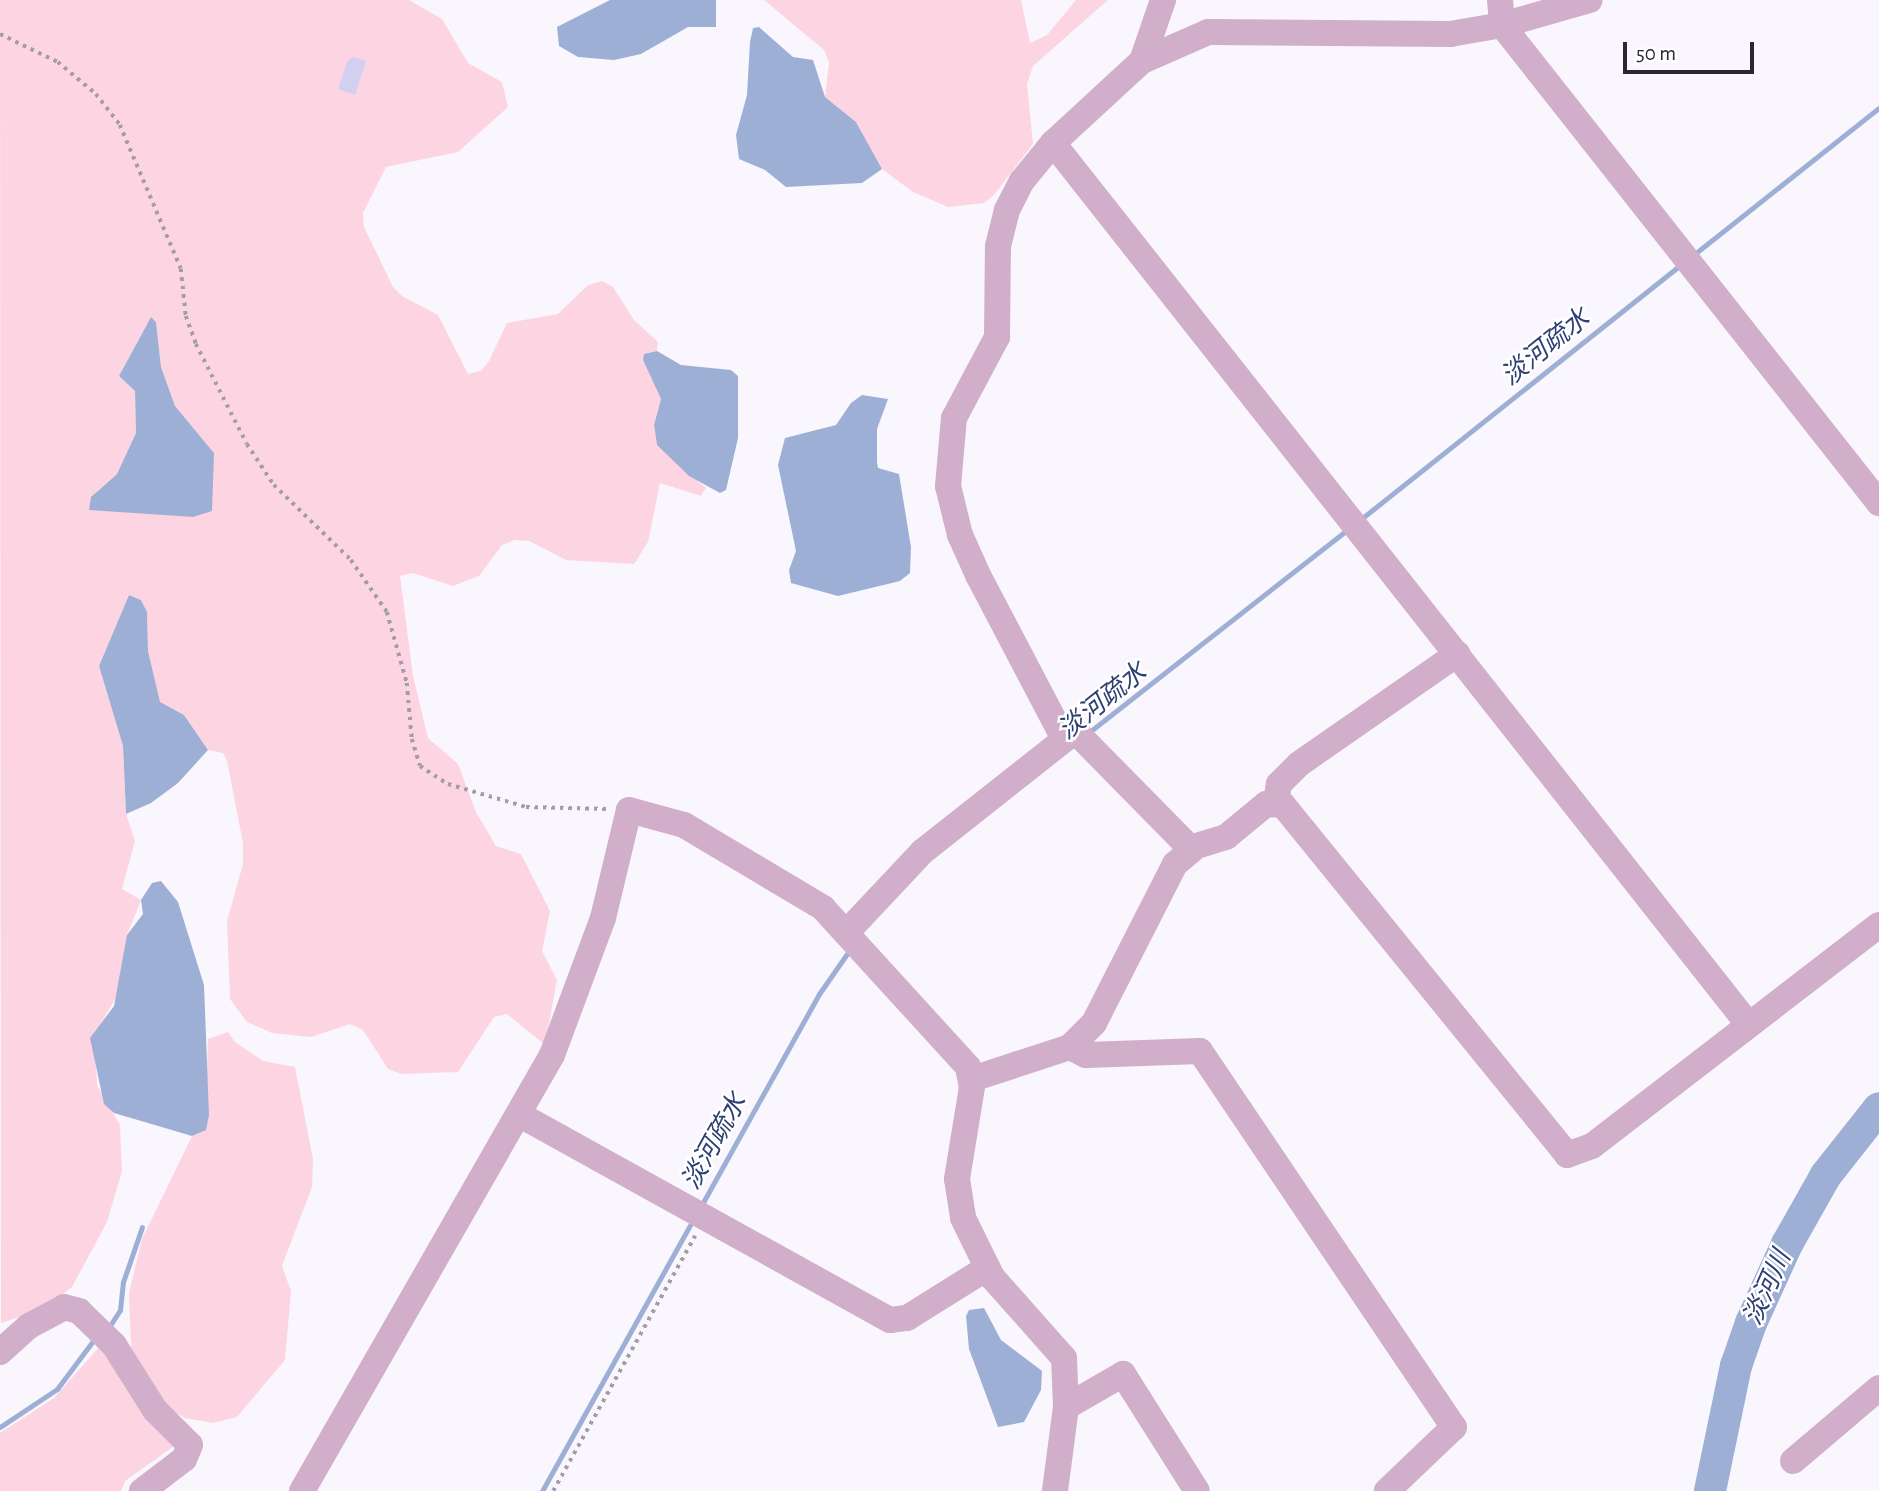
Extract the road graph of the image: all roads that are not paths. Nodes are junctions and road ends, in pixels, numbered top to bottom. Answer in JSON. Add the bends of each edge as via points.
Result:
{"nodes":[{"id":1,"x":1163,"y":0,"type":"edge"},
{"id":2,"x":1590,"y":0,"type":"edge"},
{"id":3,"x":1501,"y":13,"type":"edge"},
{"id":4,"x":1142,"y":61,"type":"junction"},
{"id":5,"x":1053,"y":143,"type":"junction"},
{"id":6,"x":1879,"y":503,"type":"edge"},
{"id":7,"x":1457,"y":654,"type":"junction"},
{"id":8,"x":1076,"y":738,"type":"junction"},
{"id":9,"x":1276,"y":802,"type":"junction"},
{"id":10,"x":1193,"y":849,"type":"junction"},
{"id":11,"x":1879,"y":925,"type":"edge"},
{"id":12,"x":851,"y":940,"type":"junction"},
{"id":13,"x":1748,"y":1024,"type":"junction"},
{"id":14,"x":1070,"y":1046,"type":"junction"},
{"id":15,"x":972,"y":1079,"type":"junction"},
{"id":16,"x":520,"y":1115,"type":"junction"},
{"id":17,"x":987,"y":1268,"type":"junction"},
{"id":18,"x":0,"y":1352,"type":"edge"},
{"id":19,"x":1879,"y":1389,"type":"edge"},
{"id":20,"x":1066,"y":1407,"type":"junction"},
{"id":21,"x":1793,"y":1461,"type":"dead end"},
{"id":22,"x":142,"y":1491,"type":"edge"},
{"id":23,"x":302,"y":1491,"type":"edge"},
{"id":24,"x":1055,"y":1491,"type":"edge"},
{"id":25,"x":1197,"y":1491,"type":"edge"},
{"id":26,"x":1387,"y":1491,"type":"edge"}],
"edges":[{"from":1,"to":4,"type":"street"},
{"from":2,"to":3,"type":"street"},
{"from":3,"to":4,"type":"street","via":[[1450,34],[1208,32]]},
{"from":3,"to":6,"type":"street"},
{"from":4,"to":5,"type":"street"},
{"from":5,"to":7,"type":"street"},
{"from":5,"to":8,"type":"street","via":[[1022,181],[1007,210],[999,246],[997,337],[954,418],[948,486],[960,536],[978,575]]},
{"from":7,"to":9,"type":"street","via":[[1299,764],[1279,785]]},
{"from":7,"to":13,"type":"street"},
{"from":8,"to":10,"type":"street"},
{"from":8,"to":12,"type":"street","via":[[898,874]]},
{"from":9,"to":10,"type":"street","via":[[1266,804],[1226,837]]},
{"from":9,"to":13,"type":"street","via":[[1291,813],[1567,1155],[1592,1146]]},
{"from":10,"to":14,"type":"street","via":[[1175,864],[1094,1023]]},
{"from":11,"to":13,"type":"street"},
{"from":12,"to":15,"type":"street","via":[[957,1051]]},
{"from":12,"to":16,"type":"street","via":[[822,908],[715,842],[670,818],[629,810],[603,918],[552,1055]]},
{"from":14,"to":15,"type":"street"},
{"from":14,"to":26,"type":"street","via":[[1086,1055],[1200,1051],[1454,1427]]},
{"from":15,"to":17,"type":"street","via":[[957,1179],[963,1218]]},
{"from":16,"to":17,"type":"street","via":[[894,1321],[907,1318]]},
{"from":16,"to":23,"type":"street"},
{"from":17,"to":20,"type":"street","via":[[1064,1358]]},
{"from":18,"to":22,"type":"street","via":[[29,1326],[64,1307],[79,1311],[114,1345],[155,1410],[190,1445],[184,1459]]},
{"from":19,"to":21,"type":"street"},
{"from":20,"to":24,"type":"street"},
{"from":20,"to":25,"type":"street","via":[[1123,1374]]}]}
